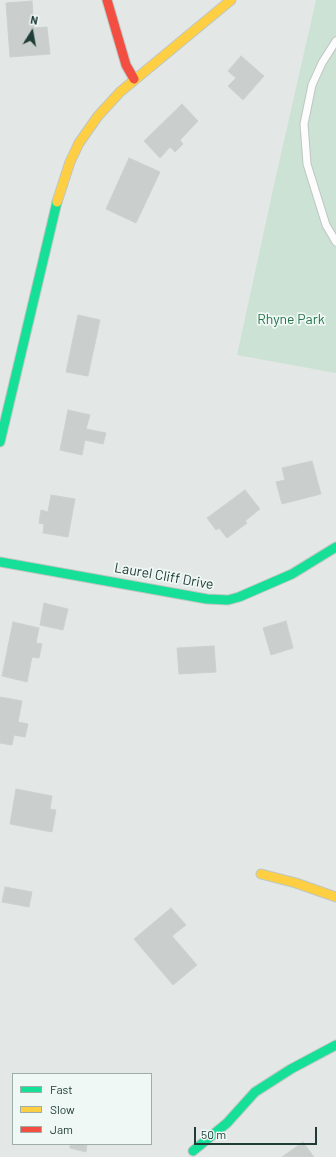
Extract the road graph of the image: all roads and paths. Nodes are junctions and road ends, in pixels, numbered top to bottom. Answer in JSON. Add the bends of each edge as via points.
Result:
{"nodes":[{"id":1,"x":107,"y":0,"type":"edge"},
{"id":2,"x":231,"y":0,"type":"edge"},
{"id":3,"x":336,"y":41,"type":"edge"},
{"id":4,"x":134,"y":80,"type":"junction"},
{"id":5,"x":336,"y":242,"type":"edge"},
{"id":6,"x":0,"y":442,"type":"edge"},
{"id":7,"x":336,"y":547,"type":"edge"},
{"id":8,"x":0,"y":562,"type":"edge"},
{"id":9,"x":261,"y":874,"type":"dead end"},
{"id":10,"x":336,"y":897,"type":"edge"},
{"id":11,"x":336,"y":1045,"type":"edge"},
{"id":12,"x":193,"y":1151,"type":"dead end"}],
"edges":[{"from":1,"to":4,"type":"street","via":[[126,65]]},
{"from":2,"to":4,"type":"street"},
{"from":3,"to":5,"type":"lane","via":[[312,85],[304,124],[307,164],[326,225]]},
{"from":4,"to":6,"type":"street","via":[[108,104],[88,130],[63,180]]},
{"from":7,"to":8,"type":"street","name":"Laurel Cliff Drive","via":[[292,574],[228,600],[207,599]]},
{"from":9,"to":10,"type":"street","via":[[296,882]]},
{"from":11,"to":12,"type":"street","via":[[255,1092],[227,1123]]}]}
